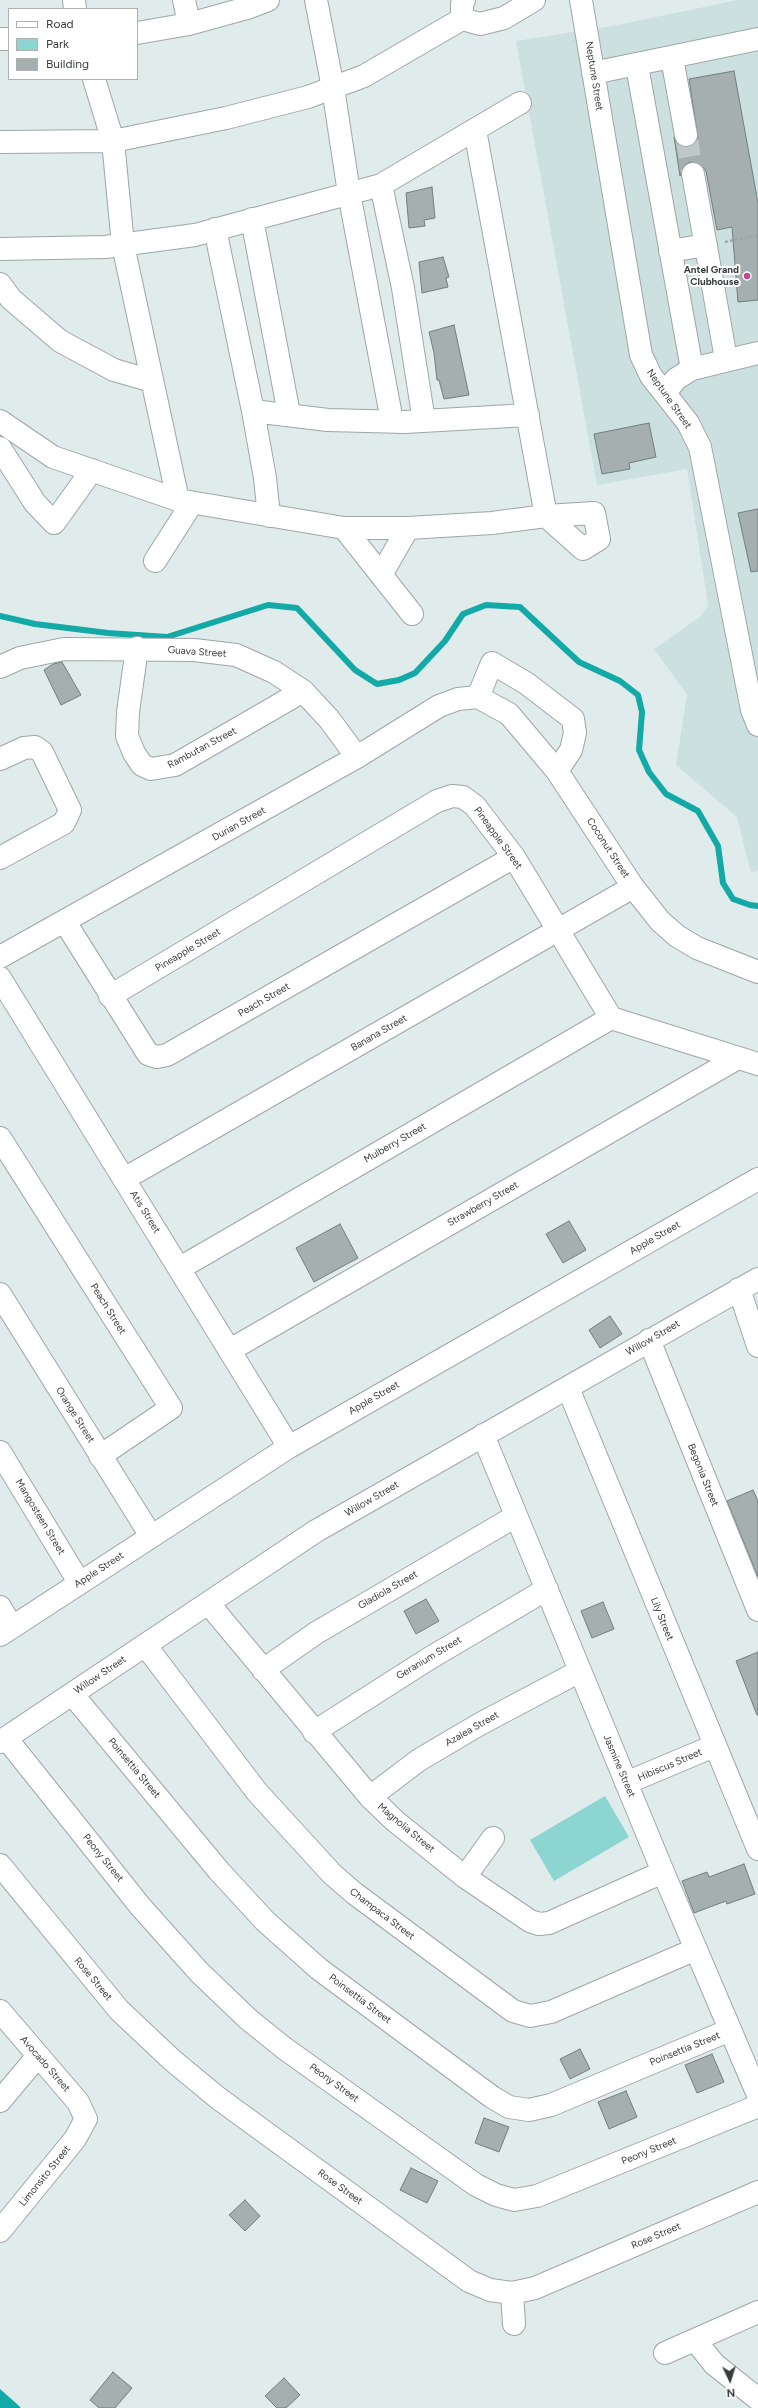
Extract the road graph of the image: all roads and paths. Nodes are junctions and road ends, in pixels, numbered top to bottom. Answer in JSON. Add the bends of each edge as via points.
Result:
{"nodes":[{"id":1,"x":184,"y":0,"type":"edge"},
{"id":2,"x":268,"y":0,"type":"edge"},
{"id":3,"x":316,"y":0,"type":"edge"},
{"id":4,"x":581,"y":0,"type":"edge"},
{"id":5,"x":524,"y":2,"type":"edge"},
{"id":6,"x":215,"y":8,"type":"edge"},
{"id":7,"x":463,"y":10,"type":"edge"},
{"id":8,"x":189,"y":24,"type":"junction"},
{"id":9,"x":138,"y":33,"type":"edge"},
{"id":10,"x":758,"y":40,"type":"edge"},
{"id":11,"x":672,"y":58,"type":"junction"},
{"id":12,"x":637,"y":66,"type":"junction"},
{"id":13,"x":593,"y":73,"type":"junction"},
{"id":14,"x":94,"y":80,"type":"edge"},
{"id":15,"x":333,"y":88,"type":"junction"},
{"id":16,"x":520,"y":102,"type":"dead end"},
{"id":17,"x":475,"y":130,"type":"junction"},
{"id":18,"x":686,"y":135,"type":"tunnel mouth"},
{"id":19,"x":113,"y":141,"type":"junction"},
{"id":20,"x":0,"y":142,"type":"edge"},
{"id":21,"x":693,"y":174,"type":"tunnel mouth"},
{"id":22,"x":381,"y":185,"type":"junction"},
{"id":23,"x":349,"y":193,"type":"junction"},
{"id":24,"x":252,"y":219,"type":"junction"},
{"id":25,"x":215,"y":229,"type":"junction"},
{"id":26,"x":758,"y":236,"type":"edge"},
{"id":27,"x":123,"y":245,"type":"junction"},
{"id":28,"x":706,"y":245,"type":"junction"},
{"id":29,"x":0,"y":249,"type":"edge"},
{"id":30,"x":670,"y":252,"type":"junction"},
{"id":31,"x":0,"y":284,"type":"edge"},
{"id":32,"x":758,"y":353,"type":"edge"},
{"id":33,"x":726,"y":359,"type":"junction"},
{"id":34,"x":692,"y":369,"type":"junction"},
{"id":35,"x":152,"y":380,"type":"junction"},
{"id":36,"x":665,"y":393,"type":"junction"},
{"id":37,"x":253,"y":411,"type":"junction"},
{"id":38,"x":289,"y":414,"type":"junction"},
{"id":39,"x":528,"y":415,"type":"junction"},
{"id":40,"x":0,"y":421,"type":"edge"},
{"id":41,"x":392,"y":421,"type":"junction"},
{"id":42,"x":424,"y":421,"type":"junction"},
{"id":43,"x":0,"y":448,"type":"edge"},
{"id":44,"x":92,"y":470,"type":"junction"},
{"id":45,"x":185,"y":501,"type":"junction"},
{"id":46,"x":269,"y":516,"type":"junction"},
{"id":47,"x":344,"y":528,"type":"junction"},
{"id":48,"x":408,"y":528,"type":"junction"},
{"id":49,"x":155,"y":561,"type":"dead end"},
{"id":50,"x":381,"y":575,"type":"junction"},
{"id":51,"x":412,"y":614,"type":"dead end"},
{"id":52,"x":137,"y":648,"type":"junction"},
{"id":53,"x":0,"y":667,"type":"edge"},
{"id":54,"x":303,"y":691,"type":"junction"},
{"id":55,"x":478,"y":697,"type":"junction"},
{"id":56,"x":758,"y":725,"type":"edge"},
{"id":57,"x":357,"y":757,"type":"junction"},
{"id":58,"x":0,"y":758,"type":"edge"},
{"id":59,"x":557,"y":771,"type":"junction"},
{"id":60,"x":514,"y":857,"type":"junction"},
{"id":61,"x":0,"y":858,"type":"edge"},
{"id":62,"x":633,"y":887,"type":"junction"},
{"id":63,"x":65,"y":922,"type":"junction"},
{"id":64,"x":558,"y":930,"type":"junction"},
{"id":65,"x":0,"y":957,"type":"edge"},
{"id":66,"x":758,"y":972,"type":"edge"},
{"id":67,"x":0,"y":978,"type":"edge"},
{"id":68,"x":110,"y":996,"type":"junction"},
{"id":69,"x":611,"y":1018,"type":"junction"},
{"id":70,"x":736,"y":1059,"type":"junction"},
{"id":71,"x":758,"y":1064,"type":"edge"},
{"id":72,"x":0,"y":1138,"type":"edge"},
{"id":73,"x":124,"y":1179,"type":"junction"},
{"id":74,"x":758,"y":1179,"type":"edge"},
{"id":75,"x":180,"y":1268,"type":"junction"},
{"id":76,"x":749,"y":1284,"type":"edge"},
{"id":77,"x":0,"y":1294,"type":"edge"},
{"id":78,"x":650,"y":1340,"type":"junction"},
{"id":79,"x":758,"y":1346,"type":"edge"},
{"id":80,"x":230,"y":1350,"type":"junction"},
{"id":81,"x":568,"y":1388,"type":"junction"},
{"id":82,"x":483,"y":1435,"type":"junction"},
{"id":83,"x":289,"y":1447,"type":"junction"},
{"id":84,"x":0,"y":1452,"type":"edge"},
{"id":85,"x":100,"y":1456,"type":"junction"},
{"id":86,"x":516,"y":1516,"type":"junction"},
{"id":87,"x":151,"y":1536,"type":"junction"},
{"id":88,"x":79,"y":1582,"type":"junction"},
{"id":89,"x":547,"y":1589,"type":"junction"},
{"id":90,"x":208,"y":1603,"type":"junction"},
{"id":91,"x":0,"y":1607,"type":"edge"},
{"id":92,"x":758,"y":1610,"type":"edge"},
{"id":93,"x":6,"y":1631,"type":"edge"},
{"id":94,"x":145,"y":1645,"type":"junction"},
{"id":95,"x":263,"y":1670,"type":"junction"},
{"id":96,"x":580,"y":1671,"type":"junction"},
{"id":97,"x":72,"y":1694,"type":"junction"},
{"id":98,"x":314,"y":1732,"type":"junction"},
{"id":99,"x":3,"y":1740,"type":"edge"},
{"id":100,"x":714,"y":1746,"type":"junction"},
{"id":101,"x":626,"y":1783,"type":"junction"},
{"id":102,"x":370,"y":1797,"type":"junction"},
{"id":103,"x":493,"y":1838,"type":"dead end"},
{"id":104,"x":758,"y":1849,"type":"edge"},
{"id":105,"x":0,"y":1865,"type":"edge"},
{"id":106,"x":663,"y":1872,"type":"junction"},
{"id":107,"x":465,"y":1877,"type":"junction"},
{"id":108,"x":696,"y":1949,"type":"junction"},
{"id":109,"x":0,"y":2011,"type":"edge"},
{"id":110,"x":730,"y":2030,"type":"junction"},
{"id":111,"x":37,"y":2057,"type":"junction"},
{"id":112,"x":758,"y":2095,"type":"edge"},
{"id":113,"x":0,"y":2100,"type":"edge"},
{"id":114,"x":758,"y":2106,"type":"edge"},
{"id":115,"x":86,"y":2119,"type":"joint"},
{"id":116,"x":758,"y":2192,"type":"edge"},
{"id":117,"x":0,"y":2231,"type":"edge"},
{"id":118,"x":512,"y":2293,"type":"junction"},
{"id":119,"x":758,"y":2312,"type":"edge"},
{"id":120,"x":514,"y":2324,"type":"dead end"},
{"id":121,"x":695,"y":2340,"type":"junction"},
{"id":122,"x":664,"y":2353,"type":"dead end"},
{"id":123,"x":758,"y":2399,"type":"edge"}],
"edges":[{"from":1,"to":8,"type":"street"},
{"from":2,"to":6,"type":"street"},
{"from":3,"to":15,"type":"street"},
{"from":4,"to":13,"type":"street","name":"Neptune Street"},
{"from":5,"to":7,"type":"street","via":[[504,18],[480,24]]},
{"from":6,"to":8,"type":"street"},
{"from":7,"to":15,"type":"street","via":[[370,73]]},
{"from":8,"to":9,"type":"street"},
{"from":10,"to":11,"type":"street"},
{"from":11,"to":12,"type":"street"},
{"from":11,"to":18,"type":"street"},
{"from":12,"to":13,"type":"street"},
{"from":12,"to":30,"type":"street"},
{"from":13,"to":36,"type":"street","name":"Neptune Street","via":[[641,355]]},
{"from":14,"to":19,"type":"street"},
{"from":15,"to":19,"type":"street","via":[[226,118]]},
{"from":15,"to":23,"type":"street"},
{"from":16,"to":17,"type":"street"},
{"from":17,"to":22,"type":"street"},
{"from":17,"to":39,"type":"street"},
{"from":19,"to":20,"type":"street"},
{"from":19,"to":27,"type":"street"},
{"from":21,"to":28,"type":"street"},
{"from":22,"to":23,"type":"street"},
{"from":22,"to":42,"type":"street","via":[[402,288]]},
{"from":23,"to":24,"type":"street"},
{"from":23,"to":41,"type":"street"},
{"from":24,"to":25,"type":"street"},
{"from":24,"to":38,"type":"street"},
{"from":25,"to":27,"type":"street","via":[[195,235]]},
{"from":25,"to":37,"type":"street"},
{"from":26,"to":28,"type":"path"},
{"from":27,"to":29,"type":"street"},
{"from":27,"to":35,"type":"street"},
{"from":28,"to":30,"type":"street"},
{"from":28,"to":33,"type":"street"},
{"from":30,"to":34,"type":"street"},
{"from":31,"to":35,"type":"street","via":[[11,299],[60,341],[114,370]]},
{"from":32,"to":33,"type":"street"},
{"from":33,"to":34,"type":"street"},
{"from":34,"to":36,"type":"street","via":[[676,380]]},
{"from":35,"to":45,"type":"street"},
{"from":36,"to":56,"type":"street","name":"Neptune Street","via":[[688,423],[700,447],[752,710]]},
{"from":37,"to":38,"type":"street"},
{"from":37,"to":46,"type":"street"},
{"from":38,"to":41,"type":"street","via":[[328,420]]},
{"from":39,"to":42,"type":"street"},
{"from":39,"to":48,"type":"street","via":[[546,516],[492,523]]},
{"from":40,"to":44,"type":"street","via":[[53,457]]},
{"from":41,"to":42,"type":"street"},
{"from":43,"to":44,"type":"street","via":[[36,503],[54,523]]},
{"from":44,"to":45,"type":"street"},
{"from":45,"to":46,"type":"street"},
{"from":45,"to":49,"type":"street"},
{"from":46,"to":47,"type":"street"},
{"from":47,"to":48,"type":"street"},
{"from":47,"to":50,"type":"street"},
{"from":48,"to":50,"type":"street"},
{"from":50,"to":51,"type":"street"},
{"from":52,"to":53,"type":"street","name":"Guava Street","via":[[64,649],[20,658]]},
{"from":52,"to":54,"type":"street","name":"Guava Street","via":[[194,650],[236,655],[274,672]]},
{"from":52,"to":54,"type":"street","name":"Rambutan Street","via":[[126,723],[127,736],[142,766],[152,769],[175,765]]},
{"from":54,"to":57,"type":"street","name":"Guava Street","via":[[329,719]]},
{"from":55,"to":57,"type":"street","name":"Durian Street","via":[[458,699],[439,706]]},
{"from":55,"to":59,"type":"street","name":"Coconut Street","via":[[495,704],[509,714]]},
{"from":55,"to":59,"type":"street","via":[[492,663],[526,683],[573,719],[575,733],[571,750]]},
{"from":57,"to":63,"type":"street","name":"Durian Street"},
{"from":58,"to":61,"type":"street","via":[[24,748],[35,747],[42,752],[70,810],[64,823]]},
{"from":59,"to":62,"type":"street","name":"Coconut Street"},
{"from":60,"to":64,"type":"street","name":"Pineapple Street"},
{"from":60,"to":68,"type":"street","name":"Pineapple Street","via":[[475,806],[463,797],[452,796],[436,801]]},
{"from":60,"to":68,"type":"street","name":"Peach Street","via":[[167,1055],[158,1058],[148,1054]]},
{"from":62,"to":64,"type":"street","name":"Banana Street"},
{"from":62,"to":66,"type":"street","name":"Coconut Street","via":[[660,921],[677,936],[697,948]]},
{"from":63,"to":65,"type":"street","name":"Durian Street"},
{"from":63,"to":68,"type":"street","name":"Peach Street"},
{"from":64,"to":69,"type":"street","name":"Pineapple Street"},
{"from":64,"to":73,"type":"street","name":"Banana Street"},
{"from":67,"to":73,"type":"street","name":"Atis Street"},
{"from":69,"to":70,"type":"street"},
{"from":69,"to":75,"type":"street","name":"Mulberry Street"},
{"from":70,"to":71,"type":"street"},
{"from":70,"to":80,"type":"street","name":"Strawberry Street"},
{"from":72,"to":85,"type":"street","name":"Peach Street","via":[[171,1408]]},
{"from":73,"to":75,"type":"street","name":"Atis Street"},
{"from":74,"to":83,"type":"street","name":"Apple Street"},
{"from":75,"to":80,"type":"street","name":"Atis Street"},
{"from":76,"to":78,"type":"street","name":"Willow Street"},
{"from":76,"to":79,"type":"street"},
{"from":77,"to":85,"type":"street","name":"Orange Street"},
{"from":78,"to":81,"type":"street","name":"Willow Street"},
{"from":78,"to":92,"type":"street","name":"Begonia Street"},
{"from":80,"to":83,"type":"street","name":"Atis Street"},
{"from":81,"to":82,"type":"street","name":"Willow Street"},
{"from":81,"to":100,"type":"street","name":"Lily Street"},
{"from":82,"to":86,"type":"street","name":"Jasmine Street"},
{"from":82,"to":90,"type":"street","name":"Willow Street","via":[[316,1531]]},
{"from":83,"to":87,"type":"street","name":"Apple Street"},
{"from":84,"to":88,"type":"street","name":"Mangosteen Street"},
{"from":85,"to":87,"type":"street","name":"Orange Street"},
{"from":86,"to":89,"type":"street","name":"Jasmine Street"},
{"from":86,"to":95,"type":"street","name":"Gladiola Street","via":[[316,1633]]},
{"from":87,"to":88,"type":"street","name":"Apple Street"},
{"from":88,"to":93,"type":"street","name":"Apple Street"},
{"from":89,"to":96,"type":"street","name":"Jasmine Street"},
{"from":89,"to":98,"type":"street","name":"Geranium Street","via":[[423,1661]]},
{"from":90,"to":94,"type":"street","name":"Willow Street"},
{"from":90,"to":95,"type":"street","name":"Magnolia Street"},
{"from":91,"to":93,"type":"street"},
{"from":94,"to":97,"type":"street","name":"Willow Street"},
{"from":94,"to":108,"type":"street","name":"Champaca Street","via":[[257,1792],[332,1874],[513,2011],[530,2016],[551,2012]]},
{"from":95,"to":98,"type":"street","name":"Magnolia Street"},
{"from":96,"to":101,"type":"street","name":"Jasmine Street"},
{"from":96,"to":102,"type":"street","name":"Azalea Street","via":[[419,1760]]},
{"from":97,"to":99,"type":"street","name":"Willow Street"},
{"from":97,"to":110,"type":"street","name":"Poinsettia Street","via":[[219,1870],[265,1921],[319,1969],[509,2107],[529,2110],[551,2105]]},
{"from":98,"to":102,"type":"street","name":"Magnolia Street"},
{"from":99,"to":114,"type":"street","name":"Peony Street","via":[[140,1906],[199,1972],[248,2019],[284,2048],[476,2185],[496,2195],[514,2200],[537,2196]]},
{"from":100,"to":101,"type":"street","name":"Hibiscus Street"},
{"from":100,"to":104,"type":"street","name":"Lily Street"},
{"from":101,"to":106,"type":"street","name":"Jasmine Street"},
{"from":102,"to":107,"type":"street","name":"Magnolia Street","via":[[395,1821]]},
{"from":103,"to":107,"type":"street"},
{"from":105,"to":118,"type":"street","name":"Rose Street","via":[[119,2010],[172,2060],[218,2098],[469,2281],[490,2290]]},
{"from":106,"to":107,"type":"street","name":"Magnolia Street","via":[[549,1923],[539,1924],[530,1921]]},
{"from":106,"to":108,"type":"street","name":"Jasmine Street"},
{"from":108,"to":110,"type":"street","name":"Jasmine Street"},
{"from":109,"to":111,"type":"street","name":"Avocado Street"},
{"from":110,"to":112,"type":"street","name":"Jasmine Street"},
{"from":111,"to":113,"type":"street"},
{"from":111,"to":115,"type":"street","name":"Avocado Street","via":[[78,2102]]},
{"from":115,"to":117,"type":"street","name":"Limonsito Street","via":[[75,2139]]},
{"from":116,"to":118,"type":"street","name":"Rose Street","via":[[535,2288]]},
{"from":118,"to":120,"type":"street"},
{"from":119,"to":121,"type":"street"},
{"from":121,"to":122,"type":"street"},
{"from":121,"to":123,"type":"street","via":[[714,2364]]}]}
